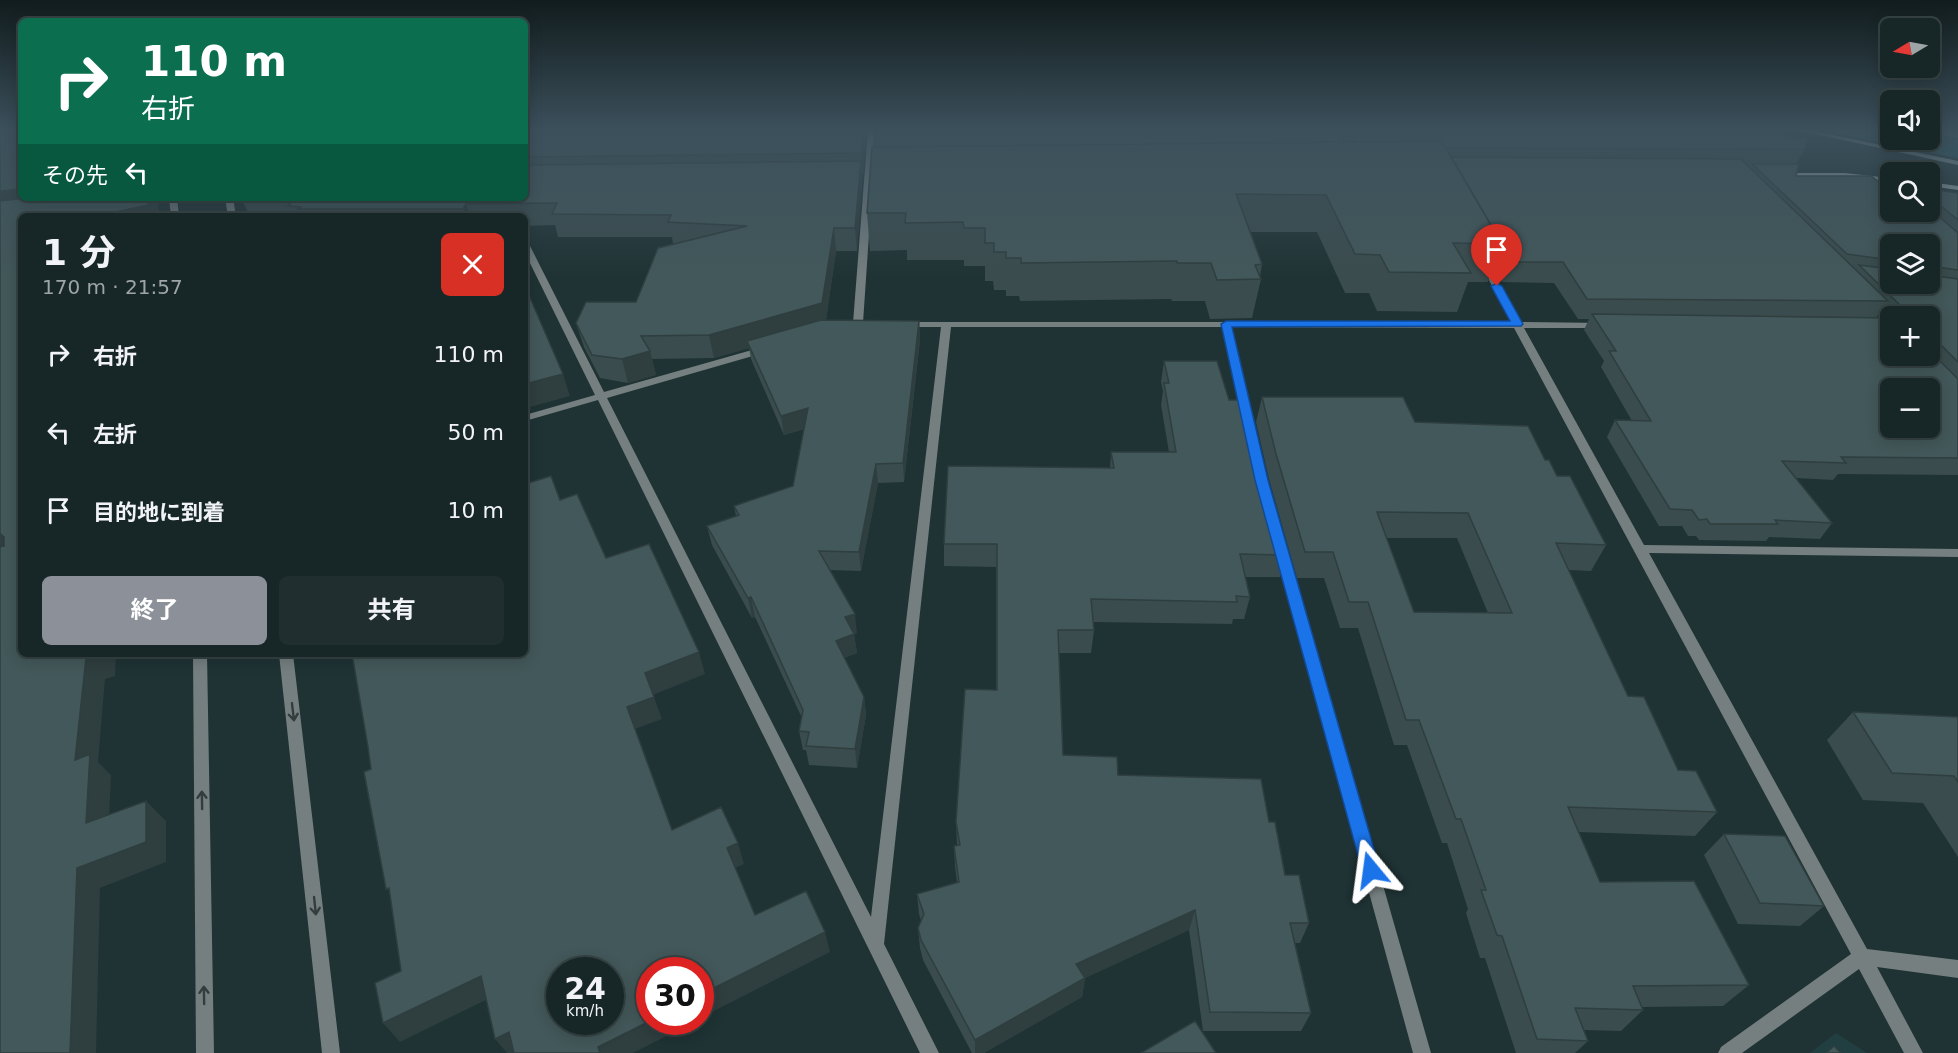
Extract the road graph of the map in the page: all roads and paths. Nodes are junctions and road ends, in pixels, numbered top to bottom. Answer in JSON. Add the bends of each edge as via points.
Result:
{"nodes":[{"id":1,"x":869,"y":179,"type":"edge"},
{"id":2,"x":1865,"y":179,"type":"edge"},
{"id":3,"x":1940,"y":186,"type":"edge"},
{"id":4,"x":1958,"y":188,"type":"edge"},
{"id":5,"x":1880,"y":189,"type":"edge"},
{"id":6,"x":528,"y":250,"type":"edge"},
{"id":7,"x":1479,"y":253,"type":"edge"},
{"id":8,"x":891,"y":324,"type":"edge"},
{"id":9,"x":1226,"y":324,"type":"junction"},
{"id":10,"x":1517,"y":324,"type":"junction"},
{"id":11,"x":946,"y":325,"type":"junction"},
{"id":12,"x":1613,"y":325,"type":"edge"},
{"id":13,"x":847,"y":326,"type":"edge"},
{"id":14,"x":769,"y":348,"type":"edge"},
{"id":15,"x":602,"y":396,"type":"junction"},
{"id":16,"x":528,"y":417,"type":"edge"},
{"id":17,"x":1251,"y":435,"type":"edge"},
{"id":18,"x":1277,"y":537,"type":"edge"},
{"id":19,"x":1639,"y":549,"type":"junction"},
{"id":20,"x":1958,"y":553,"type":"edge"},
{"id":21,"x":200,"y":657,"type":"edge"},
{"id":22,"x":286,"y":657,"type":"edge"},
{"id":23,"x":876,"y":945,"type":"junction"},
{"id":24,"x":1861,"y":957,"type":"junction"},
{"id":25,"x":1958,"y":969,"type":"edge"},
{"id":26,"x":205,"y":1053,"type":"edge"},
{"id":27,"x":331,"y":1053,"type":"edge"},
{"id":28,"x":930,"y":1053,"type":"edge"},
{"id":29,"x":1422,"y":1053,"type":"edge"},
{"id":30,"x":1727,"y":1053,"type":"edge"},
{"id":31,"x":1914,"y":1053,"type":"edge"}],
"edges":[{"from":1,"to":13,"type":"street","via":[[863,323]]},
{"from":2,"to":5,"type":"street"},
{"from":3,"to":4,"type":"street"},
{"from":6,"to":15,"type":"street"},
{"from":7,"to":10,"type":"street"},
{"from":8,"to":11,"type":"street"},
{"from":9,"to":10,"type":"street"},
{"from":9,"to":11,"type":"street"},
{"from":9,"to":17,"type":"street"},
{"from":10,"to":12,"type":"street"},
{"from":10,"to":19,"type":"street"},
{"from":11,"to":23,"type":"street"},
{"from":14,"to":15,"type":"street"},
{"from":15,"to":16,"type":"street"},
{"from":15,"to":23,"type":"street"},
{"from":18,"to":29,"type":"street"},
{"from":19,"to":20,"type":"street"},
{"from":19,"to":24,"type":"street"},
{"from":26,"to":21,"type":"street","one_way":true},
{"from":22,"to":27,"type":"street","one_way":true},
{"from":23,"to":28,"type":"street"},
{"from":24,"to":25,"type":"street"},
{"from":24,"to":30,"type":"street"},
{"from":24,"to":31,"type":"street"}]}
